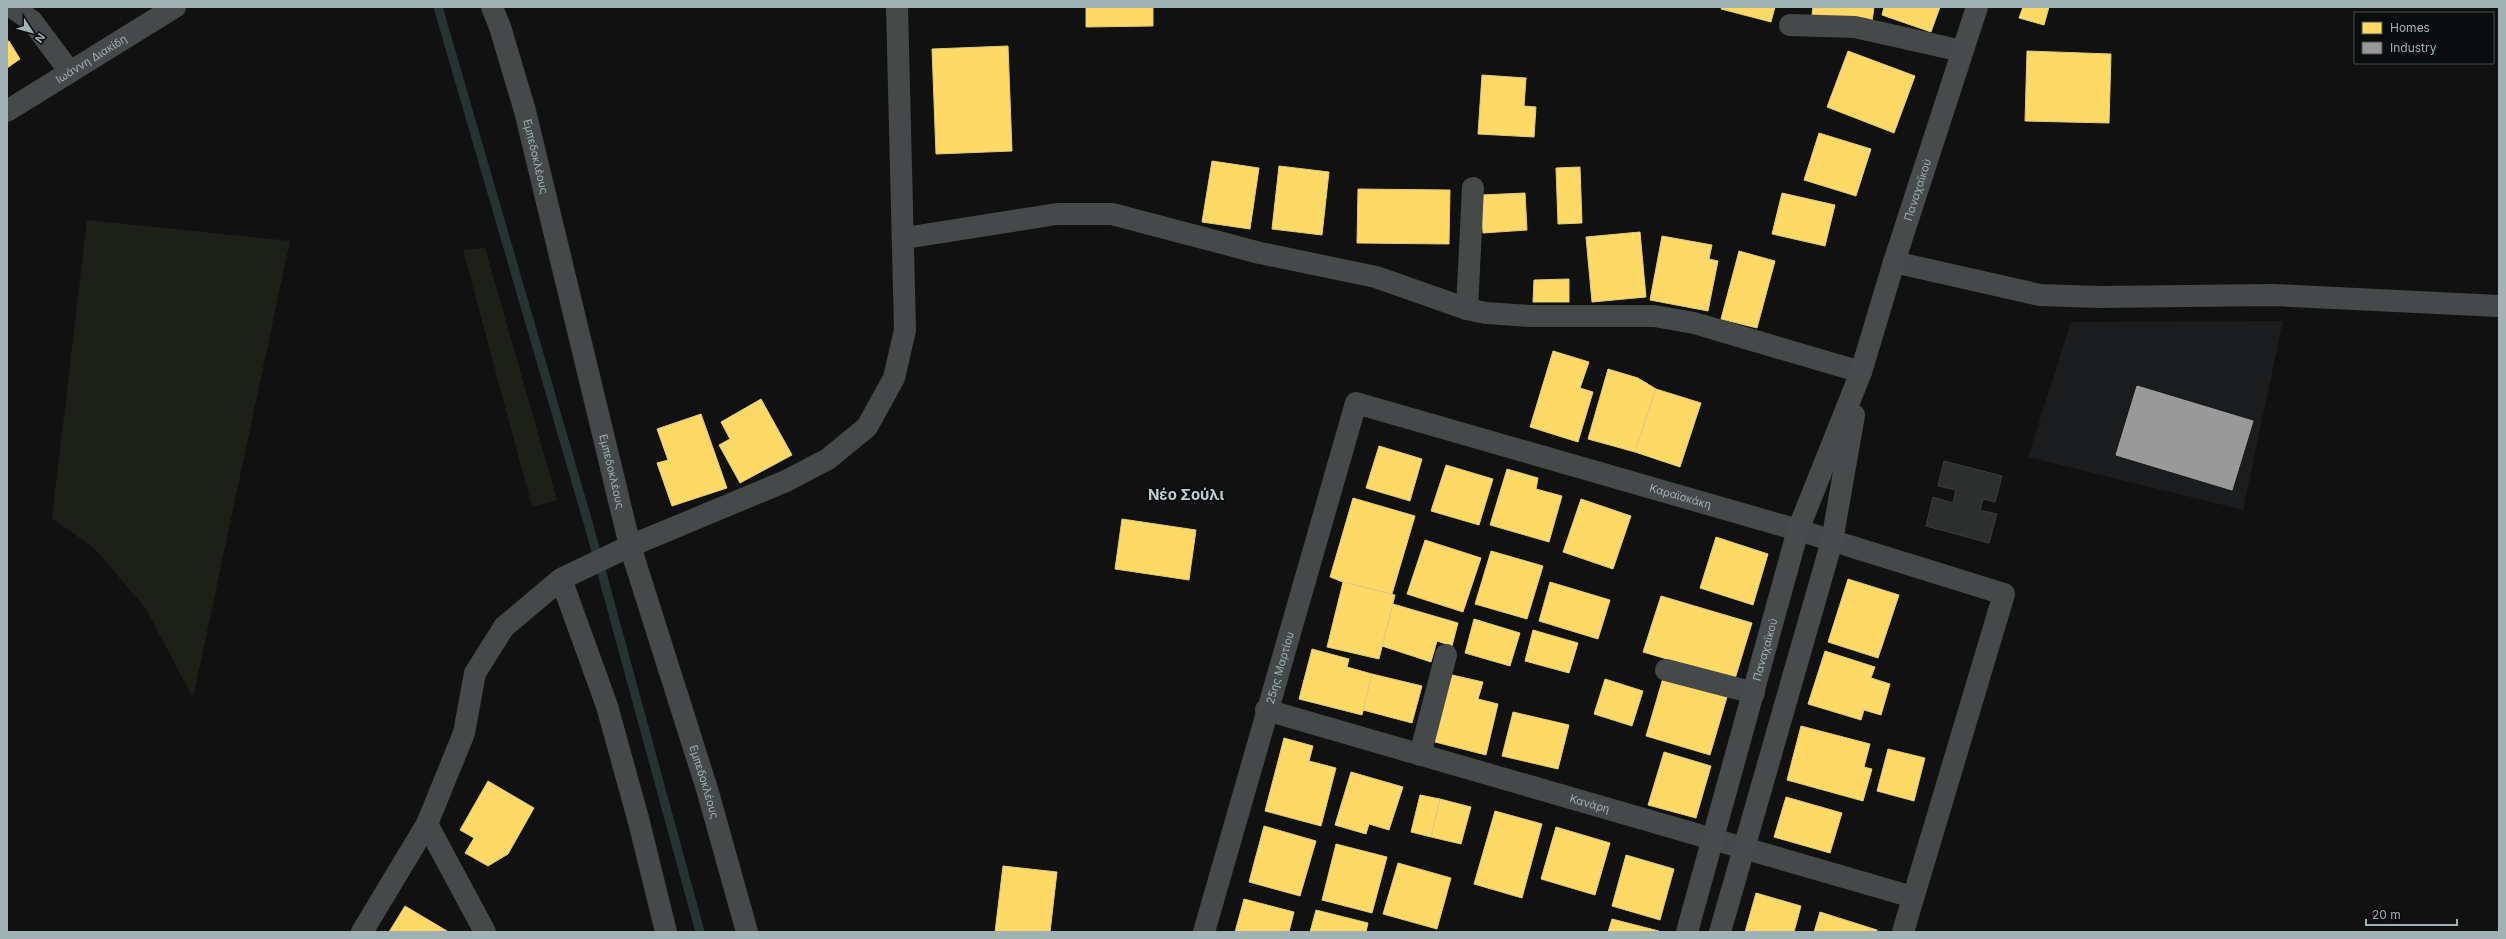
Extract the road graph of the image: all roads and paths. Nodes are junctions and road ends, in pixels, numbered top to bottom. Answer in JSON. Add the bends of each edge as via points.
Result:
{"nodes":[{"id":1,"x":12,"y":7,"type":"edge"},
{"id":2,"x":175,"y":7,"type":"edge"},
{"id":3,"x":492,"y":7,"type":"edge"},
{"id":4,"x":898,"y":7,"type":"edge"},
{"id":5,"x":1977,"y":7,"type":"edge"},
{"id":6,"x":1790,"y":24,"type":"dead end"},
{"id":7,"x":1962,"y":51,"type":"junction"},
{"id":8,"x":70,"y":72,"type":"junction"},
{"id":9,"x":7,"y":111,"type":"edge"},
{"id":10,"x":1473,"y":188,"type":"dead end"},
{"id":11,"x":905,"y":238,"type":"junction"},
{"id":12,"x":1894,"y":262,"type":"junction"},
{"id":13,"x":2499,"y":306,"type":"edge"},
{"id":14,"x":1467,"y":309,"type":"junction"},
{"id":15,"x":1861,"y":372,"type":"junction"},
{"id":16,"x":1356,"y":403,"type":"joint"},
{"id":17,"x":1798,"y":530,"type":"junction"},
{"id":18,"x":1832,"y":540,"type":"junction"},
{"id":19,"x":630,"y":546,"type":"junction"},
{"id":20,"x":561,"y":579,"type":"junction"},
{"id":21,"x":1446,"y":655,"type":"dead end"},
{"id":22,"x":1666,"y":670,"type":"dead end"},
{"id":23,"x":1754,"y":693,"type":"junction"},
{"id":24,"x":1266,"y":710,"type":"junction"},
{"id":25,"x":1420,"y":755,"type":"junction"},
{"id":26,"x":427,"y":824,"type":"junction"},
{"id":27,"x":1714,"y":840,"type":"junction"},
{"id":28,"x":1744,"y":849,"type":"junction"},
{"id":29,"x":1913,"y":897,"type":"junction"},
{"id":30,"x":362,"y":932,"type":"edge"},
{"id":31,"x":485,"y":932,"type":"edge"},
{"id":32,"x":666,"y":932,"type":"edge"},
{"id":33,"x":747,"y":932,"type":"edge"},
{"id":34,"x":1204,"y":932,"type":"edge"},
{"id":35,"x":1687,"y":932,"type":"edge"},
{"id":36,"x":1720,"y":932,"type":"edge"},
{"id":37,"x":1903,"y":932,"type":"edge"}],
"edges":[{"from":1,"to":8,"type":"street","via":[[32,21]]},
{"from":2,"to":8,"type":"street","name":"Ιωάννη Διακίδη"},
{"from":3,"to":19,"type":"street","name":"Εμπεδοκλέους","via":[[525,111]]},
{"from":4,"to":11,"type":"street"},
{"from":5,"to":7,"type":"main road","name":"Παναχαϊκού"},
{"from":6,"to":7,"type":"street","via":[[1855,27]]},
{"from":7,"to":12,"type":"main road","name":"Παναχαϊκού"},
{"from":8,"to":9,"type":"street","name":"Ιωάννη Διακίδη"},
{"from":10,"to":14,"type":"street"},
{"from":11,"to":14,"type":"street","via":[[1057,214],[1112,214],[1260,253],[1376,277]]},
{"from":11,"to":19,"type":"street","via":[[905,330],[894,378],[867,427],[828,459],[786,481]]},
{"from":12,"to":13,"type":"street","via":[[2040,295],[2273,295]]},
{"from":12,"to":15,"type":"main road","name":"Παναχαϊκού"},
{"from":14,"to":15,"type":"street","via":[[1530,316],[1654,316],[1694,323]]},
{"from":15,"to":17,"type":"main road","name":"Παναχαϊκού"},
{"from":15,"to":18,"type":"main road","name":"Παναχαϊκού"},
{"from":16,"to":17,"type":"street","name":"Καραϊσκάκη"},
{"from":16,"to":24,"type":"street","name":"25ης Μαρτίου"},
{"from":17,"to":18,"type":"street","name":"Καραϊσκάκη"},
{"from":17,"to":23,"type":"main road","name":"Παναχαϊκού"},
{"from":18,"to":28,"type":"main road","name":"Παναχαϊκού"},
{"from":18,"to":29,"type":"street","name":"Καραϊσκάκη","via":[[2004,594]]},
{"from":19,"to":20,"type":"street"},
{"from":19,"to":33,"type":"street","name":"Εμπεδοκλέους","via":[[707,789]]},
{"from":20,"to":26,"type":"street","via":[[504,627],[475,673],[464,733]]},
{"from":20,"to":32,"type":"street","via":[[607,706]]},
{"from":21,"to":25,"type":"street"},
{"from":22,"to":23,"type":"street"},
{"from":23,"to":27,"type":"main road","name":"Παναχαϊκού"},
{"from":24,"to":25,"type":"street","name":"Κανάρη"},
{"from":24,"to":34,"type":"street","name":"25ης Μαρτίου"},
{"from":25,"to":27,"type":"street","name":"Κανάρη"},
{"from":26,"to":30,"type":"street"},
{"from":26,"to":31,"type":"street"},
{"from":27,"to":28,"type":"street","name":"Κανάρη"},
{"from":27,"to":35,"type":"main road","name":"Παναχαϊκού"},
{"from":28,"to":29,"type":"street","name":"Κανάρη"},
{"from":28,"to":36,"type":"main road","name":"Παναχαϊκού"},
{"from":29,"to":37,"type":"street"}]}
